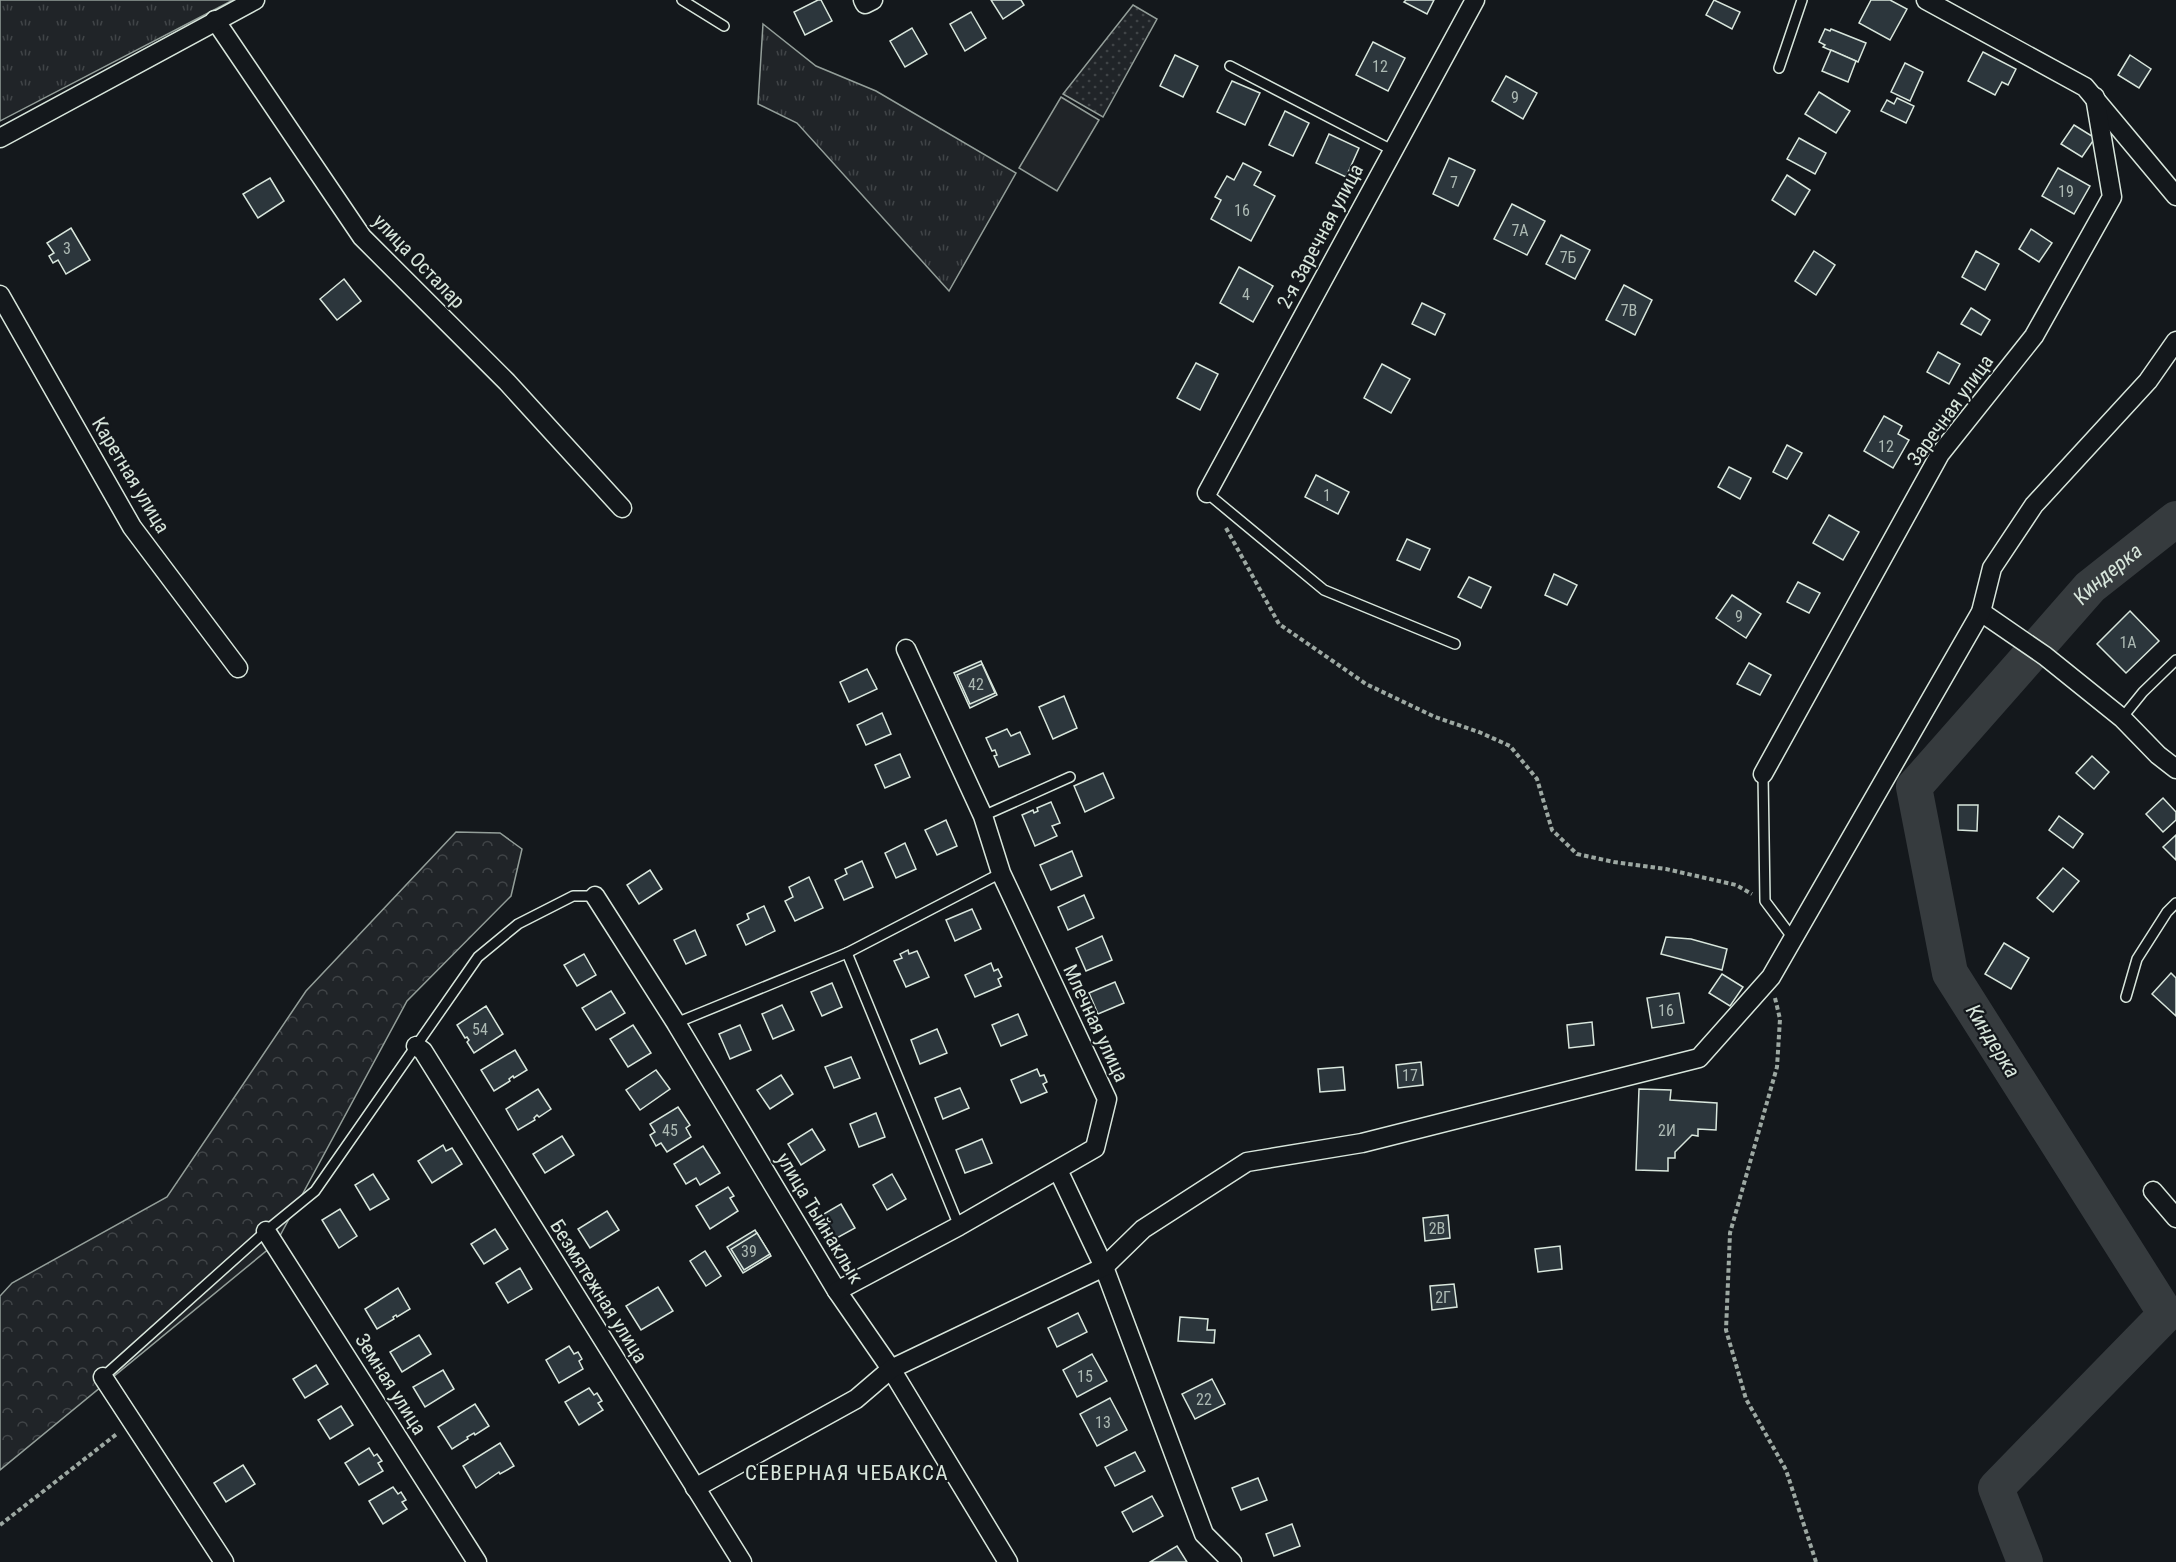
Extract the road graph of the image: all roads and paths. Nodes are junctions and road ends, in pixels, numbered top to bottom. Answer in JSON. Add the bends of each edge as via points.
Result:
{"nodes":[{"id":1,"x":255,"y":0,"type":"edge"},
{"id":2,"x":682,"y":0,"type":"edge"},
{"id":3,"x":863,"y":0,"type":"edge"},
{"id":4,"x":873,"y":0,"type":"edge"},
{"id":5,"x":1474,"y":0,"type":"edge"},
{"id":6,"x":1803,"y":0,"type":"edge"},
{"id":7,"x":1926,"y":0,"type":"edge"},
{"id":8,"x":215,"y":20,"type":"junction"},
{"id":9,"x":724,"y":26,"type":"dead end"},
{"id":10,"x":1230,"y":66,"type":"dead end"},
{"id":11,"x":1779,"y":68,"type":"dead end"},
{"id":12,"x":2095,"y":97,"type":"junction"},
{"id":13,"x":0,"y":138,"type":"edge"},
{"id":14,"x":1392,"y":150,"type":"junction"},
{"id":15,"x":2176,"y":196,"type":"edge"},
{"id":16,"x":0,"y":295,"type":"edge"},
{"id":17,"x":2176,"y":341,"type":"edge"},
{"id":18,"x":1207,"y":494,"type":"joint"},
{"id":19,"x":622,"y":508,"type":"dead end"},
{"id":20,"x":1224,"y":524,"type":"dead end"},
{"id":21,"x":1981,"y":612,"type":"junction"},
{"id":22,"x":1455,"y":644,"type":"dead end"},
{"id":23,"x":906,"y":649,"type":"dead end"},
{"id":24,"x":2176,"y":660,"type":"edge"},
{"id":25,"x":238,"y":668,"type":"dead end"},
{"id":26,"x":2122,"y":718,"type":"junction"},
{"id":27,"x":2176,"y":769,"type":"edge"},
{"id":28,"x":1763,"y":774,"type":"joint"},
{"id":29,"x":1070,"y":777,"type":"dead end"},
{"id":30,"x":983,"y":816,"type":"junction"},
{"id":31,"x":1001,"y":873,"type":"junction"},
{"id":32,"x":595,"y":896,"type":"joint"},
{"id":33,"x":1765,"y":901,"type":"junction"},
{"id":34,"x":2176,"y":903,"type":"edge"},
{"id":35,"x":1792,"y":937,"type":"junction"},
{"id":36,"x":847,"y":953,"type":"junction"},
{"id":37,"x":1771,"y":977,"type":"junction"},
{"id":38,"x":2126,"y":997,"type":"dead end"},
{"id":39,"x":676,"y":1023,"type":"junction"},
{"id":40,"x":416,"y":1046,"type":"junction"},
{"id":41,"x":1058,"y":1170,"type":"junction"},
{"id":42,"x":2153,"y":1191,"type":"dead end"},
{"id":43,"x":2176,"y":1218,"type":"edge"},
{"id":44,"x":958,"y":1226,"type":"junction"},
{"id":45,"x":266,"y":1231,"type":"junction"},
{"id":46,"x":1104,"y":1267,"type":"junction"},
{"id":47,"x":837,"y":1291,"type":"junction"},
{"id":48,"x":891,"y":1369,"type":"junction"},
{"id":49,"x":103,"y":1377,"type":"joint"},
{"id":50,"x":133,"y":1423,"type":"junction"},
{"id":51,"x":695,"y":1488,"type":"junction"},
{"id":52,"x":0,"y":1525,"type":"edge"},
{"id":53,"x":224,"y":1562,"type":"edge"},
{"id":54,"x":477,"y":1562,"type":"edge"},
{"id":55,"x":742,"y":1562,"type":"edge"},
{"id":56,"x":1008,"y":1562,"type":"edge"},
{"id":57,"x":1232,"y":1562,"type":"edge"},
{"id":58,"x":1816,"y":1562,"type":"edge"}],
"edges":[{"from":1,"to":8,"type":"street"},
{"from":2,"to":9,"type":"lane"},
{"from":3,"to":4,"type":"street","via":[[865,4]]},
{"from":5,"to":14,"type":"street","name":"2-я Заречная улица"},
{"from":6,"to":11,"type":"lane"},
{"from":7,"to":12,"type":"street","via":[[2085,87]]},
{"from":8,"to":13,"type":"street"},
{"from":8,"to":19,"type":"street","name":"улица Осталар","via":[[362,237],[507,382]]},
{"from":10,"to":14,"type":"lane"},
{"from":12,"to":15,"type":"street"},
{"from":12,"to":28,"type":"street","name":"Заречная улица","via":[[2112,197],[2034,336],[1940,454]]},
{"from":14,"to":18,"type":"street","name":"2-я Заречная улица"},
{"from":16,"to":25,"type":"street","name":"Каретная улица","via":[[132,527]]},
{"from":17,"to":21,"type":"street","via":[[2148,381],[2034,505],[1992,568]]},
{"from":18,"to":22,"type":"lane","via":[[1324,590]]},
{"from":20,"to":33,"type":"path","via":[[1279,624],[1366,684],[1435,717],[1510,746],[1537,778],[1552,830],[1577,854],[1666,868],[1736,885]]},
{"from":21,"to":26,"type":"street","via":[[2045,656]]},
{"from":21,"to":35,"type":"street"},
{"from":23,"to":30,"type":"street","name":"Млечная улица"},
{"from":24,"to":26,"type":"lane"},
{"from":26,"to":27,"type":"street"},
{"from":28,"to":33,"type":"lane"},
{"from":29,"to":30,"type":"lane"},
{"from":30,"to":31,"type":"street","name":"Млечная улица"},
{"from":31,"to":36,"type":"lane"},
{"from":31,"to":41,"type":"street","name":"Млечная улица","via":[[1107,1099],[1095,1148]]},
{"from":32,"to":39,"type":"street","name":"улица Тыйнаклык"},
{"from":32,"to":40,"type":"lane","via":[[573,896],[527,919],[478,957]]},
{"from":33,"to":35,"type":"lane"},
{"from":34,"to":38,"type":"lane","via":[[2137,959]]},
{"from":35,"to":37,"type":"street"},
{"from":36,"to":39,"type":"lane"},
{"from":36,"to":44,"type":"lane"},
{"from":37,"to":46,"type":"street","via":[[1699,1058],[1362,1143],[1247,1162],[1143,1229]]},
{"from":37,"to":58,"type":"path","via":[[1780,1019],[1777,1067],[1730,1233],[1726,1330],[1746,1399],[1786,1470]]},
{"from":39,"to":47,"type":"street","name":"улица Тыйнаклык"},
{"from":40,"to":45,"type":"lane","via":[[315,1191]]},
{"from":40,"to":51,"type":"street","name":"Безмятежная улица","via":[[423,1051]]},
{"from":41,"to":44,"type":"street","name":"Млечная улица"},
{"from":41,"to":46,"type":"street"},
{"from":42,"to":43,"type":"street"},
{"from":44,"to":47,"type":"street","name":"Млечная улица"},
{"from":45,"to":49,"type":"lane"},
{"from":45,"to":54,"type":"street","name":"Земная улица"},
{"from":46,"to":48,"type":"street"},
{"from":46,"to":57,"type":"street","via":[[1204,1534]]},
{"from":47,"to":48,"type":"street","name":"улица Тыйнаклык"},
{"from":48,"to":51,"type":"street","via":[[856,1399]]},
{"from":48,"to":56,"type":"street","name":"улица Тыйнаклык"},
{"from":49,"to":50,"type":"street"},
{"from":50,"to":52,"type":"path"},
{"from":50,"to":53,"type":"street"},
{"from":51,"to":55,"type":"street","name":"Безмятежная улица"}]}
